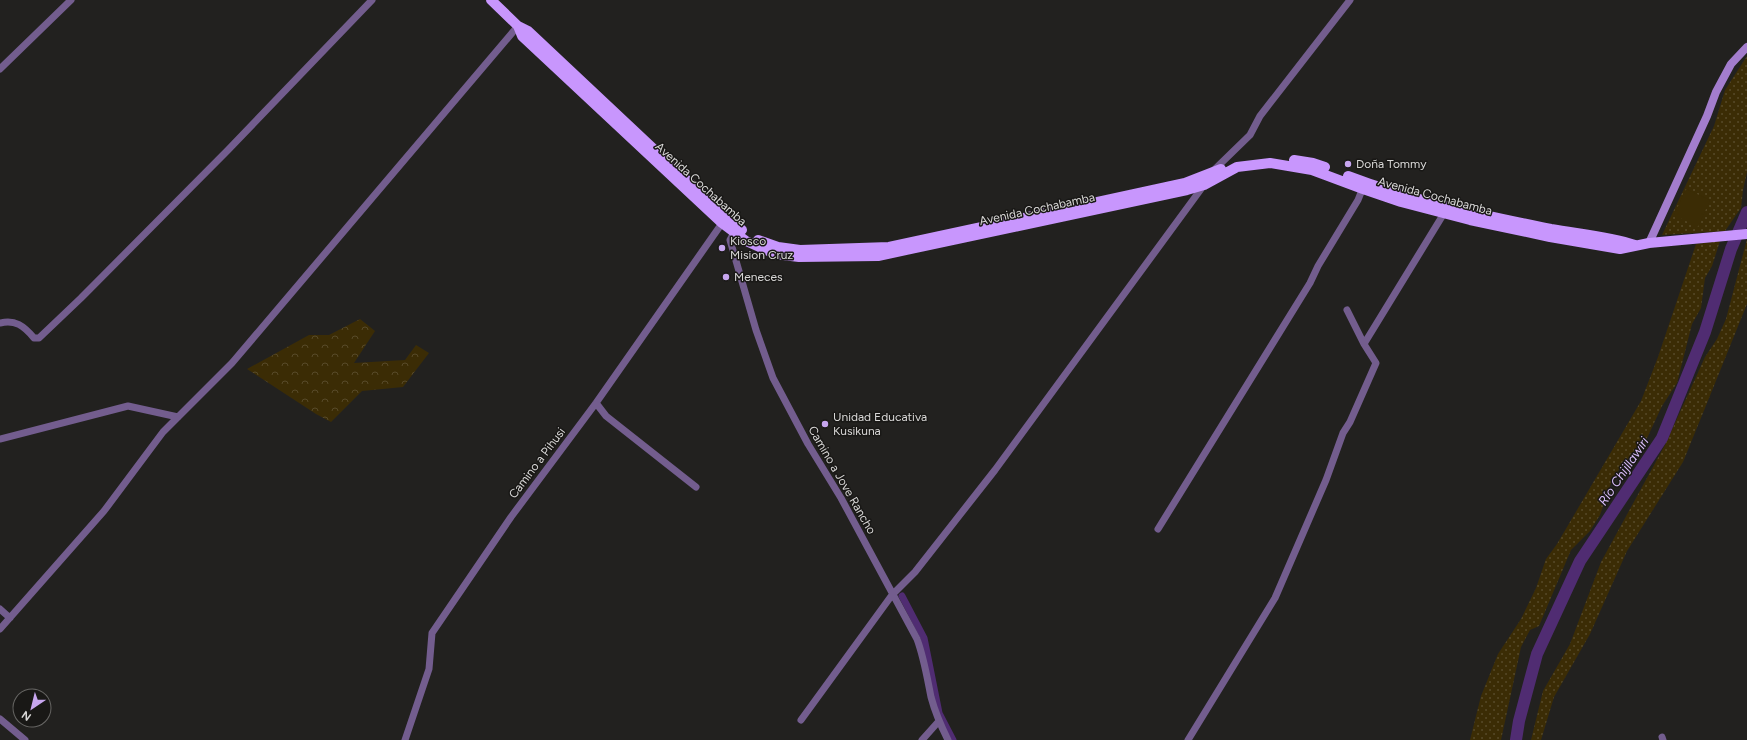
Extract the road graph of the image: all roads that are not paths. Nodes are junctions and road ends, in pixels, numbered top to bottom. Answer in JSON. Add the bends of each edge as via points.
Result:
{"nodes":[{"id":1,"x":71,"y":0,"type":"edge"},
{"id":2,"x":372,"y":0,"type":"edge"},
{"id":3,"x":491,"y":0,"type":"edge"},
{"id":4,"x":1350,"y":0,"type":"edge"},
{"id":5,"x":518,"y":26,"type":"junction"},
{"id":6,"x":1747,"y":46,"type":"edge"},
{"id":7,"x":0,"y":69,"type":"edge"},
{"id":8,"x":1210,"y":174,"type":"junction"},
{"id":9,"x":1204,"y":185,"type":"junction"},
{"id":10,"x":1364,"y":186,"type":"junction"},
{"id":11,"x":1446,"y":210,"type":"junction"},
{"id":12,"x":724,"y":221,"type":"junction"},
{"id":13,"x":735,"y":230,"type":"junction"},
{"id":14,"x":1747,"y":234,"type":"edge"},
{"id":15,"x":1649,"y":243,"type":"junction"},
{"id":16,"x":1347,"y":310,"type":"dead end"},
{"id":17,"x":0,"y":323,"type":"edge"},
{"id":18,"x":1364,"y":344,"type":"junction"},
{"id":19,"x":596,"y":404,"type":"junction"},
{"id":20,"x":178,"y":417,"type":"junction"},
{"id":21,"x":0,"y":439,"type":"edge"},
{"id":22,"x":696,"y":487,"type":"dead end"},
{"id":23,"x":1158,"y":529,"type":"dead end"},
{"id":24,"x":892,"y":595,"type":"junction"},
{"id":25,"x":0,"y":609,"type":"edge"},
{"id":26,"x":10,"y":618,"type":"junction"},
{"id":27,"x":0,"y":629,"type":"edge"},
{"id":28,"x":0,"y":719,"type":"edge"},
{"id":29,"x":801,"y":720,"type":"dead end"},
{"id":30,"x":939,"y":721,"type":"junction"},
{"id":31,"x":25,"y":740,"type":"edge"},
{"id":32,"x":405,"y":740,"type":"edge"},
{"id":33,"x":922,"y":740,"type":"edge"},
{"id":34,"x":948,"y":740,"type":"edge"},
{"id":35,"x":1188,"y":740,"type":"edge"}],
"edges":[{"from":1,"to":7,"type":"street"},
{"from":2,"to":17,"type":"street","via":[[228,150],[39,338],[34,338],[20,324],[9,321]]},
{"from":3,"to":5,"type":"main road","name":"Avenida Cochabamba"},
{"from":4,"to":8,"type":"street","via":[[1260,116],[1250,135]]},
{"from":5,"to":12,"type":"main road","name":"Avenida Cochabamba","via":[[522,36],[569,75]]},
{"from":5,"to":20,"type":"street","via":[[232,363]]},
{"from":6,"to":15,"type":"street","via":[[1731,64],[1716,92]]},
{"from":8,"to":9,"type":"street"},
{"from":8,"to":10,"type":"main road","name":"Avenida Cochabamba","via":[[1236,162],[1270,157],[1313,162]]},
{"from":8,"to":13,"type":"main road","name":"Avenida Cochabamba","via":[[1185,184],[889,247],[800,250],[769,245]]},
{"from":9,"to":10,"type":"main road","name":"Avenida Cochabamba","via":[[1237,167],[1270,163],[1312,170]]},
{"from":9,"to":13,"type":"main road","name":"Avenida Cochabamba","via":[[878,256],[799,257],[774,254]]},
{"from":9,"to":24,"type":"street","via":[[995,470],[915,572]]},
{"from":10,"to":11,"type":"main road","name":"Avenida Cochabamba","via":[[1410,197]]},
{"from":10,"to":23,"type":"street","via":[[1310,283]]},
{"from":11,"to":15,"type":"main road","name":"Avenida Cochabamba","via":[[1635,245]]},
{"from":11,"to":18,"type":"street"},
{"from":12,"to":13,"type":"main road","name":"Avenida Cochabamba"},
{"from":12,"to":19,"type":"street","name":"Camino a Pihusi"},
{"from":13,"to":24,"type":"street","name":"Camino a Jove Rancho","via":[[730,240],[773,378]]},
{"from":14,"to":15,"type":"main road","name":"Avenida Cochabamba"},
{"from":16,"to":18,"type":"street"},
{"from":18,"to":35,"type":"street","via":[[1376,363],[1343,433],[1326,480],[1278,591]]},
{"from":19,"to":22,"type":"street","via":[[606,416]]},
{"from":19,"to":32,"type":"street","name":"Camino a Pihusi","via":[[511,517],[432,633],[429,669]]},
{"from":20,"to":21,"type":"street","via":[[128,406]]},
{"from":20,"to":26,"type":"street","via":[[163,432],[104,511]]},
{"from":24,"to":29,"type":"street"},
{"from":24,"to":30,"type":"street","name":"Camino a Jove Rancho","via":[[918,639],[931,698]]},
{"from":25,"to":26,"type":"street"},
{"from":26,"to":27,"type":"street"},
{"from":28,"to":31,"type":"street"},
{"from":30,"to":33,"type":"street"},
{"from":30,"to":34,"type":"street","name":"Camino a Jove Rancho"}]}
